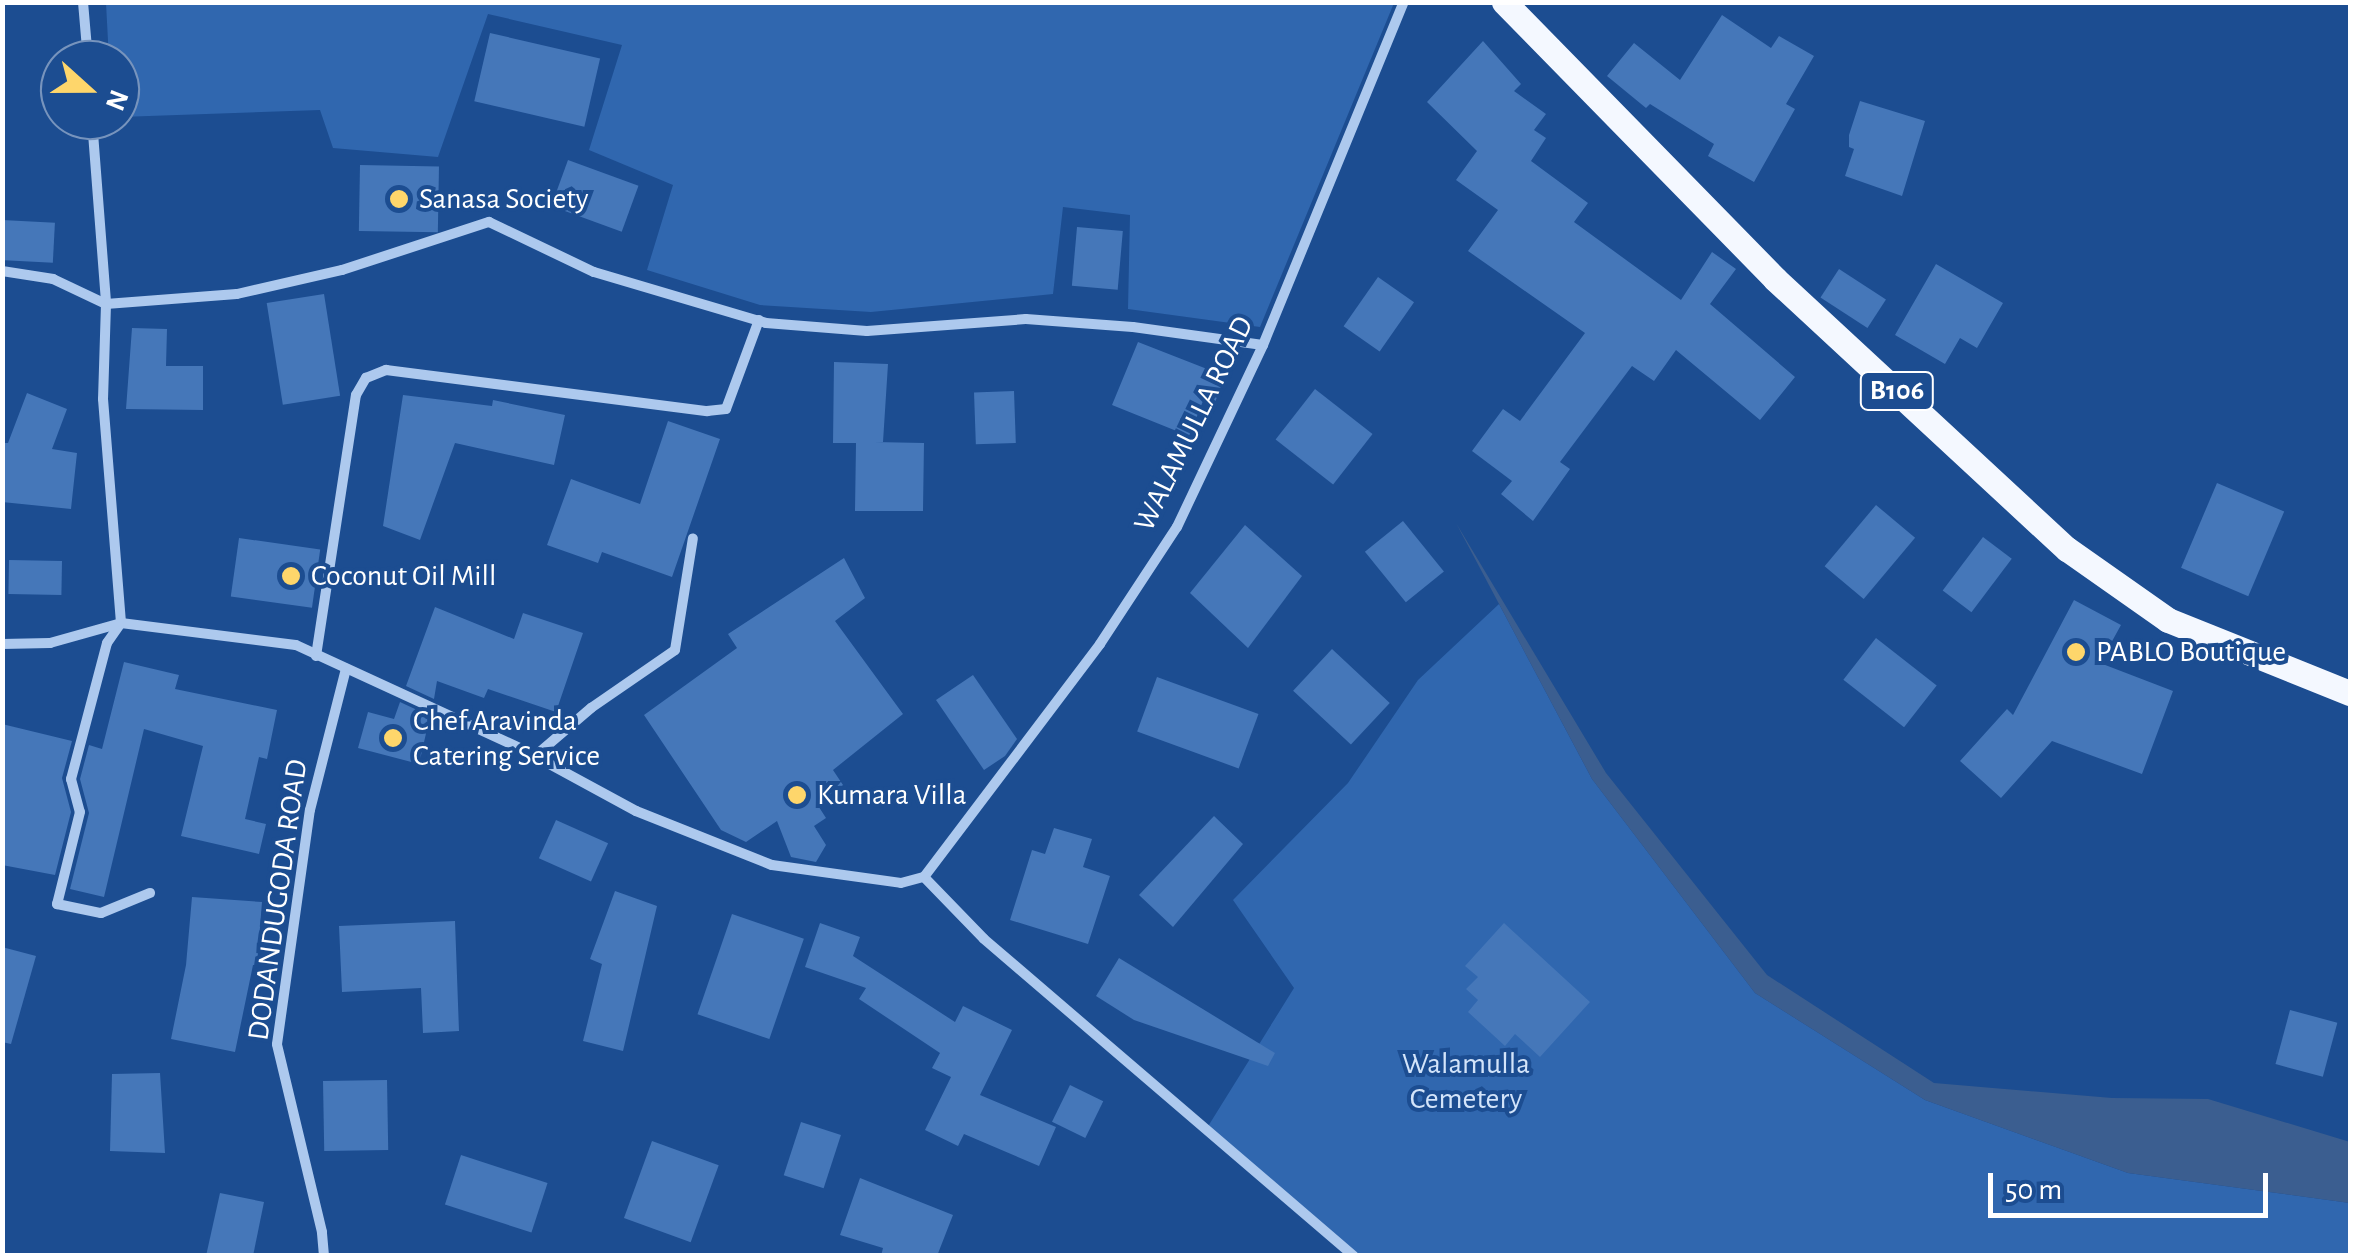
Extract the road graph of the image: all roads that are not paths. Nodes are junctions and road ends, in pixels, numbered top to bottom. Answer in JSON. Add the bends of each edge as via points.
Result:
{"nodes":[{"id":1,"x":84,"y":2,"type":"edge"},
{"id":2,"x":1404,"y":2,"type":"edge"},
{"id":3,"x":1504,"y":2,"type":"edge"},
{"id":4,"x":87,"y":40,"type":"edge"},
{"id":5,"x":94,"y":140,"type":"edge"},
{"id":6,"x":2,"y":271,"type":"edge"},
{"id":7,"x":106,"y":304,"type":"junction"},
{"id":8,"x":759,"y":320,"type":"junction"},
{"id":9,"x":1263,"y":345,"type":"junction"},
{"id":10,"x":693,"y":538,"type":"dead end"},
{"id":11,"x":121,"y":623,"type":"junction"},
{"id":12,"x":2,"y":644,"type":"edge"},
{"id":13,"x":316,"y":656,"type":"junction"},
{"id":14,"x":346,"y":668,"type":"junction"},
{"id":15,"x":2350,"y":694,"type":"edge"},
{"id":16,"x":535,"y":756,"type":"junction"},
{"id":17,"x":924,"y":877,"type":"junction"},
{"id":18,"x":150,"y":894,"type":"dead end"},
{"id":19,"x":324,"y":1256,"type":"edge"},
{"id":20,"x":1354,"y":1256,"type":"edge"}],
"edges":[{"from":1,"to":4,"type":"street"},
{"from":2,"to":9,"type":"street","name":"WALAMULLA ROAD"},
{"from":3,"to":15,"type":"main road","number":"B106","via":[[1775,279],[2067,549],[2168,620]]},
{"from":5,"to":7,"type":"street"},
{"from":6,"to":7,"type":"street","via":[[53,279]]},
{"from":7,"to":8,"type":"street","via":[[237,294],[342,270],[490,222],[594,272]]},
{"from":7,"to":11,"type":"street","via":[[104,399]]},
{"from":8,"to":9,"type":"street","via":[[866,331],[1026,319]]},
{"from":8,"to":13,"type":"street","via":[[726,409],[386,370],[366,378],[356,395]]},
{"from":9,"to":17,"type":"street","name":"WALAMULLA ROAD","via":[[1177,527],[1100,644]]},
{"from":10,"to":16,"type":"street","via":[[675,650]]},
{"from":11,"to":12,"type":"street","via":[[50,643]]},
{"from":11,"to":13,"type":"street","via":[[296,646]]},
{"from":11,"to":18,"type":"street","via":[[106,643],[71,779],[80,812],[57,904],[101,913]]},
{"from":13,"to":14,"type":"street"},
{"from":14,"to":16,"type":"street"},
{"from":14,"to":19,"type":"street","name":"DODANDUGODA ROAD","via":[[310,810],[277,1044]]},
{"from":16,"to":17,"type":"street","via":[[636,811],[772,864],[901,883]]},
{"from":17,"to":20,"type":"street","via":[[984,939]]}]}
